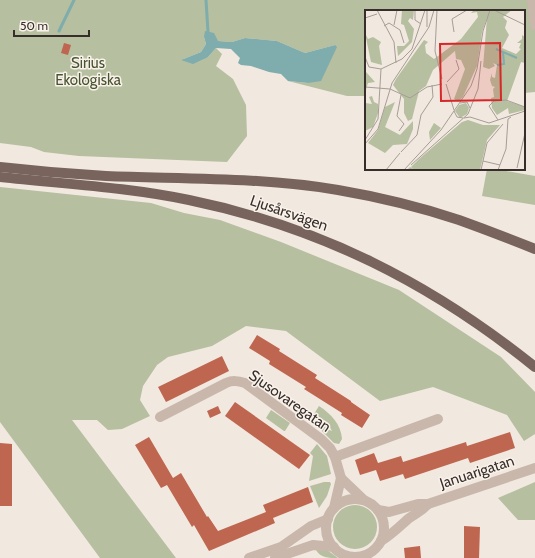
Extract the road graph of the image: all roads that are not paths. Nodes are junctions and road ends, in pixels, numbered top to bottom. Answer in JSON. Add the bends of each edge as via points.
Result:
{"nodes":[{"id":1,"x":532,"y":0,"type":"edge"},
{"id":2,"x":535,"y":25,"type":"edge"},
{"id":3,"x":0,"y":167,"type":"edge"},
{"id":4,"x":0,"y":177,"type":"edge"},
{"id":5,"x":535,"y":249,"type":"edge"},
{"id":6,"x":535,"y":366,"type":"edge"},
{"id":7,"x":160,"y":417,"type":"dead end"},
{"id":8,"x":438,"y":419,"type":"dead end"},
{"id":9,"x":335,"y":457,"type":"junction"},
{"id":10,"x":535,"y":468,"type":"edge"},
{"id":11,"x":341,"y":478,"type":"junction"},
{"id":12,"x":364,"y":500,"type":"junction"},
{"id":13,"x":428,"y":504,"type":"junction"},
{"id":14,"x":334,"y":508,"type":"junction"},
{"id":15,"x":378,"y":510,"type":"junction"},
{"id":16,"x":328,"y":519,"type":"junction"},
{"id":17,"x":379,"y":543,"type":"junction"},
{"id":18,"x":334,"y":547,"type":"junction"},
{"id":19,"x":349,"y":557,"type":"edge"},
{"id":20,"x":248,"y":558,"type":"edge"},
{"id":21,"x":275,"y":558,"type":"edge"},
{"id":22,"x":377,"y":558,"type":"edge"}],
"edges":[{"from":1,"to":2,"type":"street"},
{"from":3,"to":5,"type":"main road","name":"Ljusårsvägen","via":[[105,176],[274,183],[337,190],[439,214]]},
{"from":4,"to":6,"type":"main road","name":"Ljusårsvägen","via":[[189,200],[246,213],[294,229],[359,255],[400,275],[460,311]]},
{"from":7,"to":9,"type":"street","name":"Sjusovaregatan","via":[[226,382],[240,381],[321,439]]},
{"from":8,"to":9,"type":"street"},
{"from":9,"to":11,"type":"street","name":"Sjusovaregatan"},
{"from":10,"to":13,"type":"street","name":"Januarigatan"},
{"from":11,"to":12,"type":"street"},
{"from":11,"to":14,"type":"street","name":"Sjusovaregatan"},
{"from":12,"to":14,"type":"street","via":[[348,500]]},
{"from":12,"to":15,"type":"street"},
{"from":13,"to":15,"type":"street","name":"Januarigatan","via":[[418,504],[389,512]]},
{"from":13,"to":17,"type":"street","name":"Januarigatan"},
{"from":14,"to":16,"type":"street"},
{"from":15,"to":17,"type":"street","via":[[384,525]]},
{"from":16,"to":18,"type":"street","via":[[327,534]]},
{"from":16,"to":20,"type":"street","via":[[311,526],[281,547]]},
{"from":17,"to":19,"type":"street","via":[[364,555]]},
{"from":17,"to":22,"type":"street"},
{"from":18,"to":19,"type":"street"},
{"from":18,"to":21,"type":"street","via":[[313,545]]}]}
